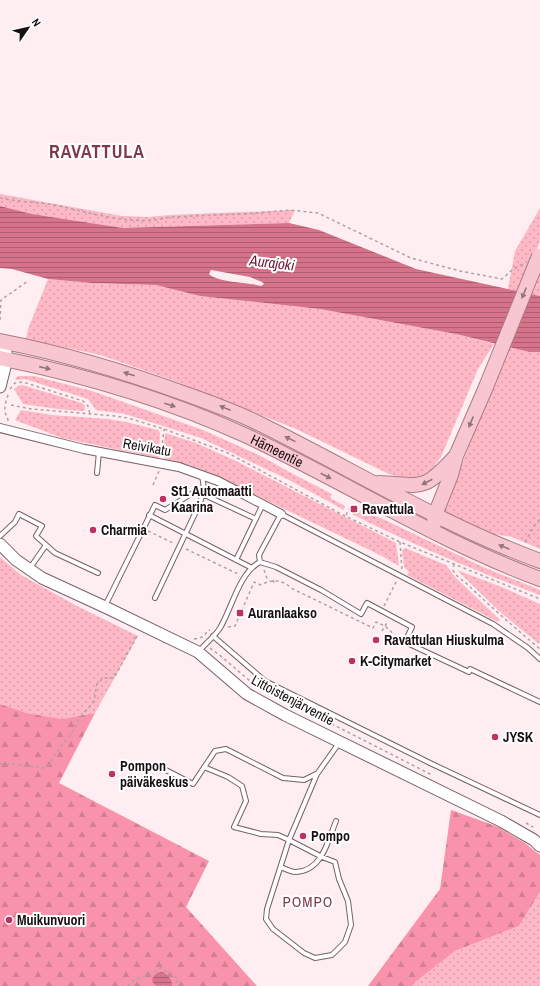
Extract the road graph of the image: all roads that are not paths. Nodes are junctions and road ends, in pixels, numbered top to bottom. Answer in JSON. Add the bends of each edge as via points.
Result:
{"nodes":[{"id":1,"x":539,"y":255,"type":"edge"},
{"id":2,"x":1,"y":343,"type":"edge"},
{"id":3,"x":4,"y":359,"type":"edge"},
{"id":4,"x":0,"y":386,"type":"edge"},
{"id":5,"x":3,"y":429,"type":"edge"},
{"id":6,"x":99,"y":452,"type":"junction"},
{"id":7,"x":456,"y":456,"type":"junction"},
{"id":8,"x":96,"y":473,"type":"dead end"},
{"id":9,"x":202,"y":474,"type":"junction"},
{"id":10,"x":374,"y":483,"type":"junction"},
{"id":11,"x":203,"y":494,"type":"junction"},
{"id":12,"x":263,"y":504,"type":"junction"},
{"id":13,"x":281,"y":514,"type":"junction"},
{"id":14,"x":150,"y":515,"type":"junction"},
{"id":15,"x":435,"y":515,"type":"junction"},
{"id":16,"x":256,"y":519,"type":"junction"},
{"id":17,"x":436,"y":532,"type":"junction"},
{"id":18,"x":186,"y":534,"type":"junction"},
{"id":19,"x":0,"y":536,"type":"edge"},
{"id":20,"x":0,"y":544,"type":"edge"},
{"id":21,"x":46,"y":545,"type":"junction"},
{"id":22,"x":236,"y":560,"type":"junction"},
{"id":23,"x":540,"y":561,"type":"edge"},
{"id":24,"x":260,"y":562,"type":"junction"},
{"id":25,"x":252,"y":568,"type":"junction"},
{"id":26,"x":29,"y":570,"type":"junction"},
{"id":27,"x":98,"y":573,"type":"dead end"},
{"id":28,"x":540,"y":579,"type":"edge"},
{"id":29,"x":155,"y":598,"type":"dead end"},
{"id":30,"x":105,"y":607,"type":"junction"},
{"id":31,"x":213,"y":636,"type":"junction"},
{"id":32,"x":198,"y":652,"type":"junction"},
{"id":33,"x":540,"y":658,"type":"edge"},
{"id":34,"x":540,"y":702,"type":"edge"},
{"id":35,"x":340,"y":741,"type":"junction"},
{"id":36,"x":158,"y":766,"type":"dead end"},
{"id":37,"x":204,"y":767,"type":"junction"},
{"id":38,"x":317,"y":774,"type":"junction"},
{"id":39,"x":540,"y":815,"type":"edge"},
{"id":40,"x":336,"y":821,"type":"dead end"},
{"id":41,"x":289,"y":840,"type":"junction"},
{"id":42,"x":540,"y":846,"type":"edge"},
{"id":43,"x":322,"y":857,"type":"junction"},
{"id":44,"x":281,"y":867,"type":"junction"}],
"edges":[{"from":1,"to":7,"type":"highway","one_way":true,"bridge":true},
{"from":2,"to":3,"type":"street"},
{"from":10,"to":2,"type":"highway","name":"Hämeentie","one_way":true,"via":[[305,446],[226,409],[141,377],[96,364]]},
{"from":3,"to":4,"type":"street"},
{"from":3,"to":17,"type":"highway","name":"Hämeentie","one_way":true,"via":[[92,379],[215,422]]},
{"from":5,"to":6,"type":"street","name":"Reivikatu"},
{"from":6,"to":8,"type":"lane"},
{"from":6,"to":9,"type":"street","name":"Reivikatu","via":[[179,467]]},
{"from":7,"to":10,"type":"highway","one_way":true,"via":[[436,477],[421,485]]},
{"from":7,"to":15,"type":"highway"},
{"from":9,"to":11,"type":"lane"},
{"from":9,"to":12,"type":"street","name":"Reivikatu"},
{"from":10,"to":15,"type":"highway","name":"Hämeentie"},
{"from":11,"to":14,"type":"lane","via":[[196,491],[165,510],[155,505]]},
{"from":11,"to":16,"type":"lane"},
{"from":11,"to":18,"type":"lane"},
{"from":12,"to":13,"type":"street","name":"Reivikatu"},
{"from":12,"to":16,"type":"lane"},
{"from":13,"to":24,"type":"lane","via":[[259,555]]},
{"from":13,"to":33,"type":"lane","via":[[493,624]]},
{"from":14,"to":18,"type":"lane"},
{"from":14,"to":30,"type":"lane"},
{"from":15,"to":17,"type":"highway"},
{"from":23,"to":15,"type":"highway","name":"Hämeentie","one_way":true},
{"from":16,"to":22,"type":"lane"},
{"from":17,"to":28,"type":"highway","name":"Hämeentie"},
{"from":18,"to":22,"type":"lane"},
{"from":18,"to":29,"type":"lane"},
{"from":19,"to":21,"type":"lane","via":[[15,522],[19,514],[42,526],[36,536]]},
{"from":20,"to":26,"type":"street","name":"Littoistenjärventie"},
{"from":21,"to":26,"type":"lane"},
{"from":21,"to":27,"type":"lane","via":[[55,553]]},
{"from":22,"to":25,"type":"lane"},
{"from":24,"to":25,"type":"lane"},
{"from":24,"to":34,"type":"lane","via":[[276,567],[321,590],[361,614],[367,603],[412,627],[405,642]]},
{"from":25,"to":31,"type":"lane","via":[[244,577],[220,628]]},
{"from":26,"to":30,"type":"street","name":"Littoistenjärventie"},
{"from":30,"to":32,"type":"street","name":"Littoistenjärventie"},
{"from":31,"to":32,"type":"lane"},
{"from":31,"to":39,"type":"lane","via":[[265,681]]},
{"from":32,"to":35,"type":"street","name":"Littoistenjärventie","via":[[247,694]]},
{"from":35,"to":38,"type":"lane"},
{"from":35,"to":42,"type":"street","name":"Littoistenjärventie","via":[[501,821]]},
{"from":36,"to":37,"type":"lane","via":[[193,784]]},
{"from":37,"to":38,"type":"lane","via":[[215,751],[226,749],[283,778],[304,780]]},
{"from":37,"to":41,"type":"lane","via":[[242,786],[246,801],[234,827]]},
{"from":38,"to":41,"type":"lane"},
{"from":40,"to":43,"type":"lane"},
{"from":41,"to":43,"type":"lane"},
{"from":41,"to":44,"type":"lane"},
{"from":43,"to":44,"type":"lane","via":[[312,867],[296,872]]},
{"from":43,"to":44,"type":"lane","via":[[335,862],[348,901],[351,925],[345,942],[332,955],[315,958],[304,953],[273,929],[266,919],[267,908]]}]}
